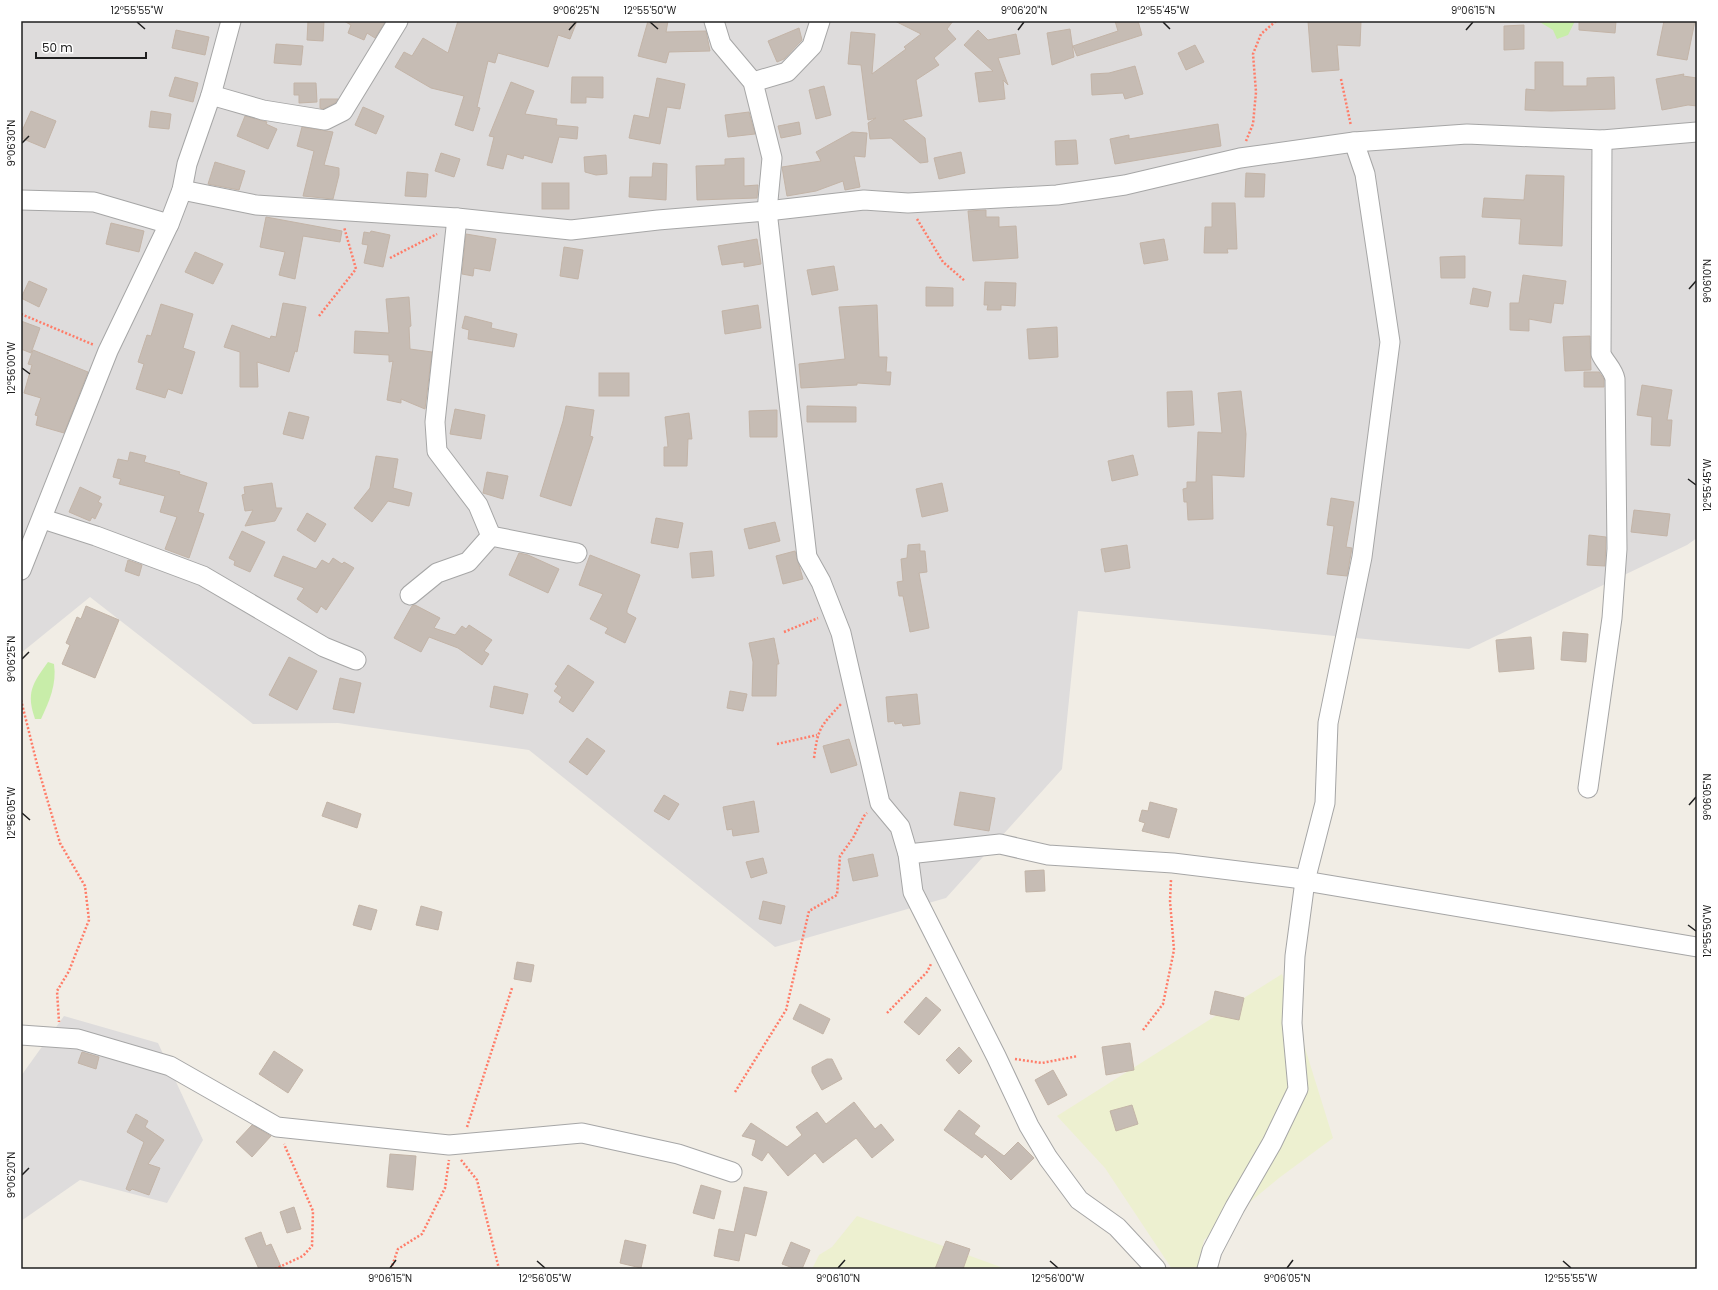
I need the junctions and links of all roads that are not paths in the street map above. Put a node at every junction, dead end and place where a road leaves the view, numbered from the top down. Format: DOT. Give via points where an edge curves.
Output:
graph roads {
  1 [pos="231,21"];
  2 [pos="398,21"];
  3 [pos="714,21"];
  4 [pos="820,21"];
  5 [pos="753,82"];
  6 [pos="211,95"];
  7 [pos="1697,132"];
  8 [pos="1602,140"];
  9 [pos="1354,142"];
  10 [pos="182,190"];
  11 [pos="21,200"];
  12 [pos="767,212"];
  13 [pos="457,218"];
  14 [pos="169,224"];
  15 [pos="43,519"];
  16 [pos="491,536"];
  17 [pos="577,553"];
  18 [pos="21,570"];
  19 [pos="410,594"];
  20 [pos="356,660"];
  21 [pos="1588,788"];
  22 [pos="908,854"];
  23 [pos="1305,882"];
  24 [pos="1697,948"];
  25 [pos="21,1035"];
  26 [pos="732,1172"];
  27 [pos="1156,1269"];
  28 [pos="1207,1269"];
  1 -- 6 [label="street"];
  2 -- 6 [label="street" via="344,111 325,120 263,110"];
  3 -- 5 [label="street" via="722,44"];
  4 -- 5 [label="street" via="812,46 788,72"];
  5 -- 12 [label="street" via="772,158"];
  6 -- 10 [label="street" via="187,164"];
  7 -- 8 [label="street"];
  8 -- 9 [label="street" via="1467,134"];
  8 -- 21 [label="street" via="1601,354 1613,371 1615,379 1617,549 1612,618"];
  9 -- 12 [label="street" via="1240,158 1125,185 1057,195 908,203 864,200"];
  9 -- 23 [label="street" via="1365,174 1390,342 1362,557 1328,723 1325,803"];
  10 -- 13 [label="street" via="256,205"];
  10 -- 14 [label="street"];
  11 -- 14 [label="street" via="94,202"];
  12 -- 13 [label="street" via="658,220 571,230"];
  12 -- 22 [label="street" via="807,557 821,582 841,633 880,803 900,828"];
  13 -- 16 [label="street" via="435,422 437,451 478,505"];
  14 -- 15 [label="street" via="108,351"];
  15 -- 18 [label="street"];
  15 -- 20 [label="street" via="203,576 324,647"];
  16 -- 17 [label="street"];
  16 -- 19 [label="street" via="468,562 437,573"];
  22 -- 23 [label="street" via="1000,844 1048,855 1172,863 1295,878"];
  22 -- 27 [label="street" via="913,892 1029,1126 1048,1158 1079,1200 1117,1227"];
  23 -- 24 [label="street"];
  23 -- 28 [label="street" via="1295,956 1292,1023 1298,1089 1272,1143 1212,1251"];
  25 -- 26 [label="street" via="78,1039 170,1066 277,1127 456,1145 582,1133 678,1154"];
}
